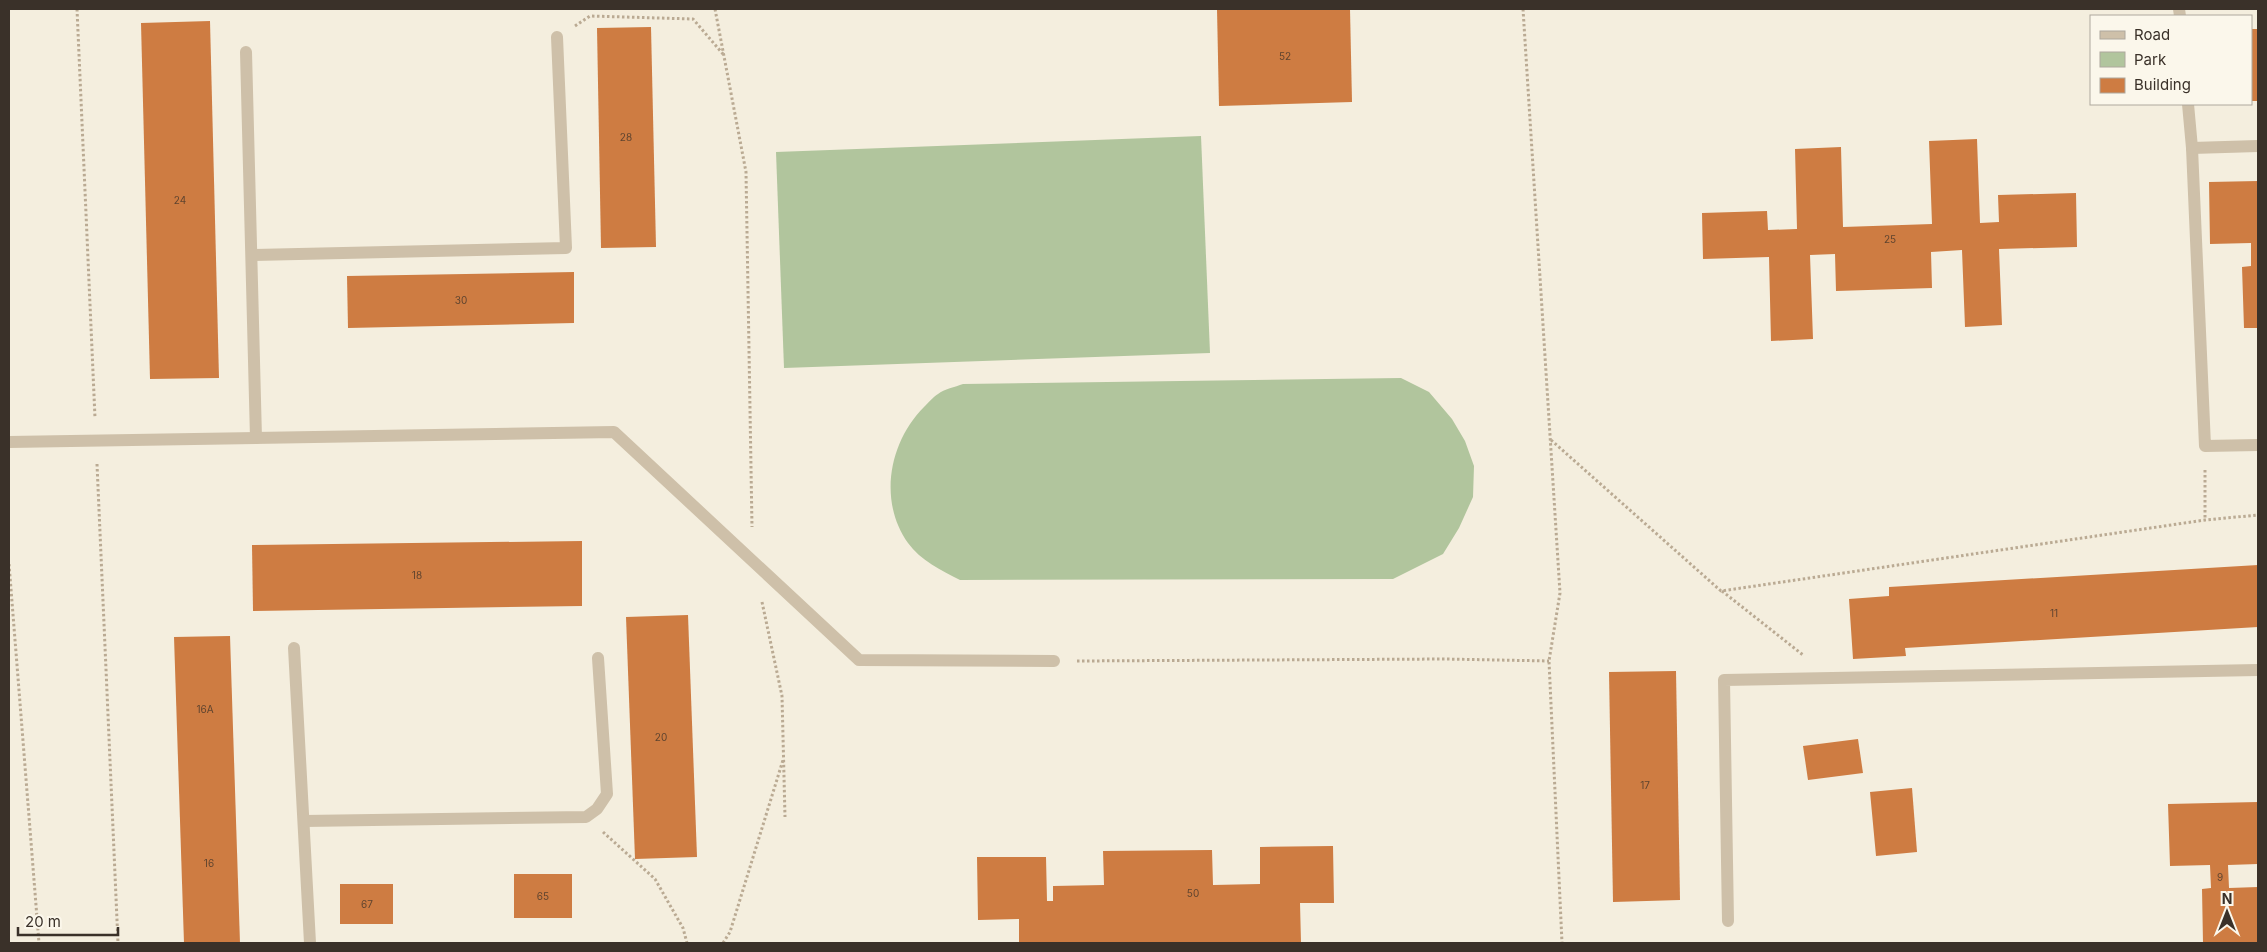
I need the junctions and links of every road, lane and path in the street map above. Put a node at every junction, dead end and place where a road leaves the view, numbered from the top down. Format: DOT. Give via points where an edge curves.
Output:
graph roads {
  1 [pos="76,9"];
  2 [pos="715,9"];
  3 [pos="1522,9"];
  4 [pos="557,37"];
  5 [pos="246,52"];
  6 [pos="723,54"];
  7 [pos="2188,105"];
  8 [pos="2258,146"];
  9 [pos="2192,148"];
  10 [pos="252,255"];
  11 [pos="256,438"];
  12 [pos="96,440"];
  13 [pos="1550,440"];
  14 [pos="9,442"];
  15 [pos="2258,445"];
  16 [pos="2205,446"];
  17 [pos="2258,515"];
  18 [pos="2205,520"];
  19 [pos="753,562"];
  20 [pos="9,564"];
  21 [pos="1721,590"];
  22 [pos="761,600"];
  23 [pos="294,648"];
  24 [pos="598,658"];
  25 [pos="1054,662"];
  26 [pos="1549,662"];
  27 [pos="2258,670"];
  28 [pos="1833,678"];
  29 [pos="784,757"];
  30 [pos="586,817"];
  31 [pos="785,817"];
  32 [pos="304,821"];
  33 [pos="1728,921"];
  34 [pos="39,943"];
  35 [pos="118,943"];
  36 [pos="310,943"];
  37 [pos="687,943"];
  38 [pos="723,943"];
  39 [pos="1562,943"];
  1 -- 12 [label="path"];
  2 -- 6 [label="path"];
  3 -- 13 [label="path"];
  4 -- 6 [label="path" via="590,16 693,19"];
  4 -- 10 [label="lane" via="566,248"];
  5 -- 10 [label="lane"];
  6 -- 19 [label="path" via="746,172"];
  7 -- 9 [label="lane"];
  8 -- 9 [label="lane"];
  9 -- 16 [label="lane"];
  10 -- 11 [label="lane"];
  11 -- 12 [label="lane"];
  11 -- 19 [label="lane" via="614,432"];
  12 -- 14 [label="lane"];
  12 -- 35 [label="path"];
  13 -- 21 [label="path"];
  13 -- 26 [label="path" via="1560,593"];
  15 -- 16 [label="lane"];
  16 -- 18 [label="path"];
  17 -- 18 [label="path"];
  18 -- 21 [label="path"];
  19 -- 25 [label="lane" via="859,660"];
  20 -- 34 [label="path"];
  21 -- 28 [label="path"];
  22 -- 29 [label="path" via="782,696"];
  23 -- 32 [label="lane"];
  24 -- 30 [label="lane" via="607,794 597,810"];
  25 -- 26 [label="path" via="1445,659"];
  26 -- 39 [label="path"];
  27 -- 28 [label="lane"];
  28 -- 33 [label="lane" via="1724,680"];
  29 -- 31 [label="path"];
  29 -- 38 [label="path" via="730,932"];
  30 -- 32 [label="lane"];
  30 -- 37 [label="path" via="655,879 683,928"];
  32 -- 36 [label="lane"];
}
